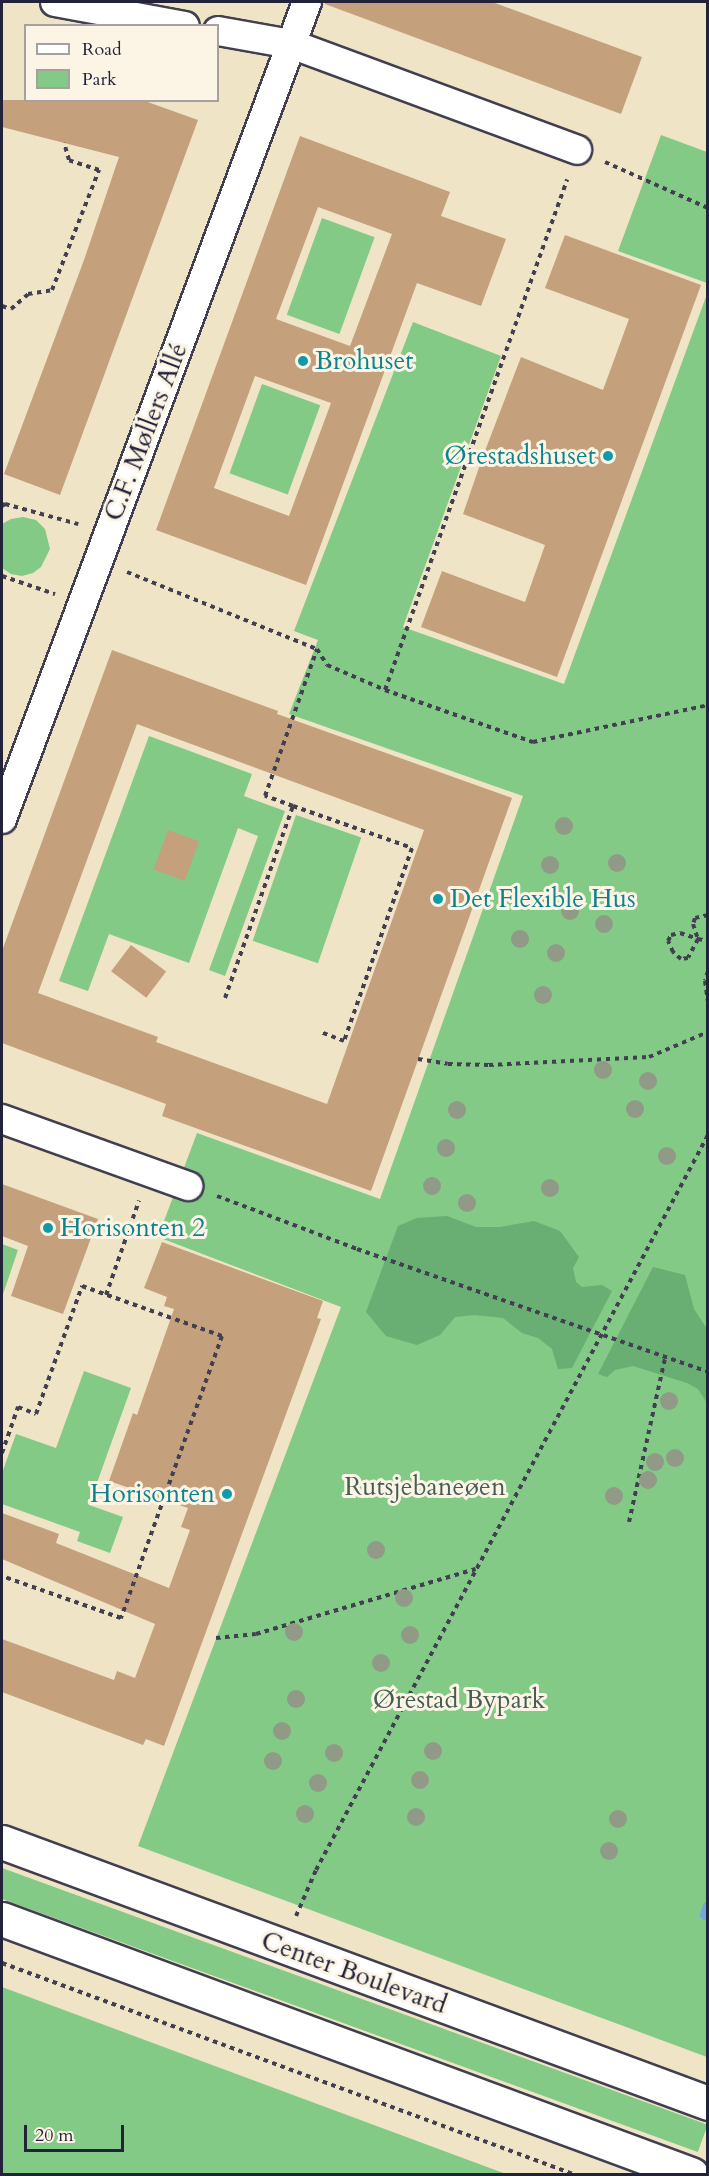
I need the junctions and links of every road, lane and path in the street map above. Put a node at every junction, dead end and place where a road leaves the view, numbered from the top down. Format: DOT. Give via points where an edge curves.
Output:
graph roads {
  1 [pos="55,2"];
  2 [pos="307,2"];
  3 [pos="174,24"];
  4 [pos="219,31"];
  5 [pos="291,44"];
  6 [pos="64,143"];
  7 [pos="577,150"];
  8 [pos="708,208"];
  9 [pos="2,306"];
  10 [pos="2,506"];
  11 [pos="108,533"];
  12 [pos="98,560"];
  13 [pos="2,576"];
  14 [pos="82,603"];
  15 [pos="317,649"];
  16 [pos="385,690"];
  17 [pos="708,705"];
  18 [pos="292,806"];
  19 [pos="2,819"];
  20 [pos="708,915"];
  21 [pos="698,939"];
  22 [pos="708,941"];
  23 [pos="708,970"];
  24 [pos="225,998"];
  25 [pos="708,1002"];
  26 [pos="320,1032"];
  27 [pos="708,1032"];
  28 [pos="418,1059"];
  29 [pos="2,1119"];
  30 [pos="708,1135"];
  31 [pos="149,1172"];
  32 [pos="188,1185"];
  33 [pos="106,1294"];
  34 [pos="601,1335"];
  35 [pos="665,1358"];
  36 [pos="708,1372"];
  37 [pos="2,1453"];
  38 [pos="629,1521"];
  39 [pos="477,1569"];
  40 [pos="2,1576"];
  41 [pos="216,1638"];
  42 [pos="2,1842"];
  43 [pos="2,1919"];
  44 [pos="283,1947"];
  45 [pos="2,1963"];
  46 [pos="708,2103"];
  47 [pos="573,2175"];
  48 [pos="691,2175"];
  1 -- 3 [label="street"];
  2 -- 5 [label="street, C.F. Møllers Allé"];
  4 -- 5 [label="street"];
  5 -- 7 [label="street"];
  5 -- 11 [label="street, C.F. Møllers Allé"];
  6 -- 9 [label="path" via="69,160 99,170 52,290 28,294 11,309"];
  7 -- 8 [label="path"];
  7 -- 16 [label="path"];
  10 -- 11 [label="path"];
  11 -- 12 [label="street, C.F. Møllers Allé"];
  12 -- 14 [label="street, C.F. Møllers Allé"];
  12 -- 15 [label="path"];
  13 -- 14 [label="path"];
  14 -- 19 [label="street, C.F. Møllers Allé"];
  15 -- 16 [label="path" via="327,664"];
  15 -- 18 [label="path" via="266,796"];
  16 -- 17 [label="path" via="533,742"];
  18 -- 24 [label="path"];
  18 -- 26 [label="path" via="412,848 344,1041"];
  20 -- 21 [label="path" via="695,918"];
  21 -- 21 [label="path" via="694,951 681,959 668,941 671,935 680,933"];
  21 -- 22 [label="path"];
  23 -- 25 [label="path"];
  27 -- 28 [label="path" via="649,1057 489,1065"];
  29 -- 31 [label="street"];
  30 -- 34 [label="path"];
  31 -- 32 [label="street"];
  31 -- 33 [label="path"];
  32 -- 34 [label="path"];
  33 -- 37 [label="path" via="82,1286 36,1414 18,1407"];
  33 -- 40 [label="path" via="222,1336 121,1618"];
  34 -- 35 [label="path"];
  34 -- 39 [label="path"];
  35 -- 36 [label="path"];
  35 -- 38 [label="path"];
  39 -- 41 [label="path" via="256,1634"];
  39 -- 44 [label="path" via="316,1870"];
  42 -- 44 [label="street, Center Boulevard"];
  43 -- 48 [label="street"];
  44 -- 46 [label="street, Center Boulevard"];
  45 -- 47 [label="path"];
}
